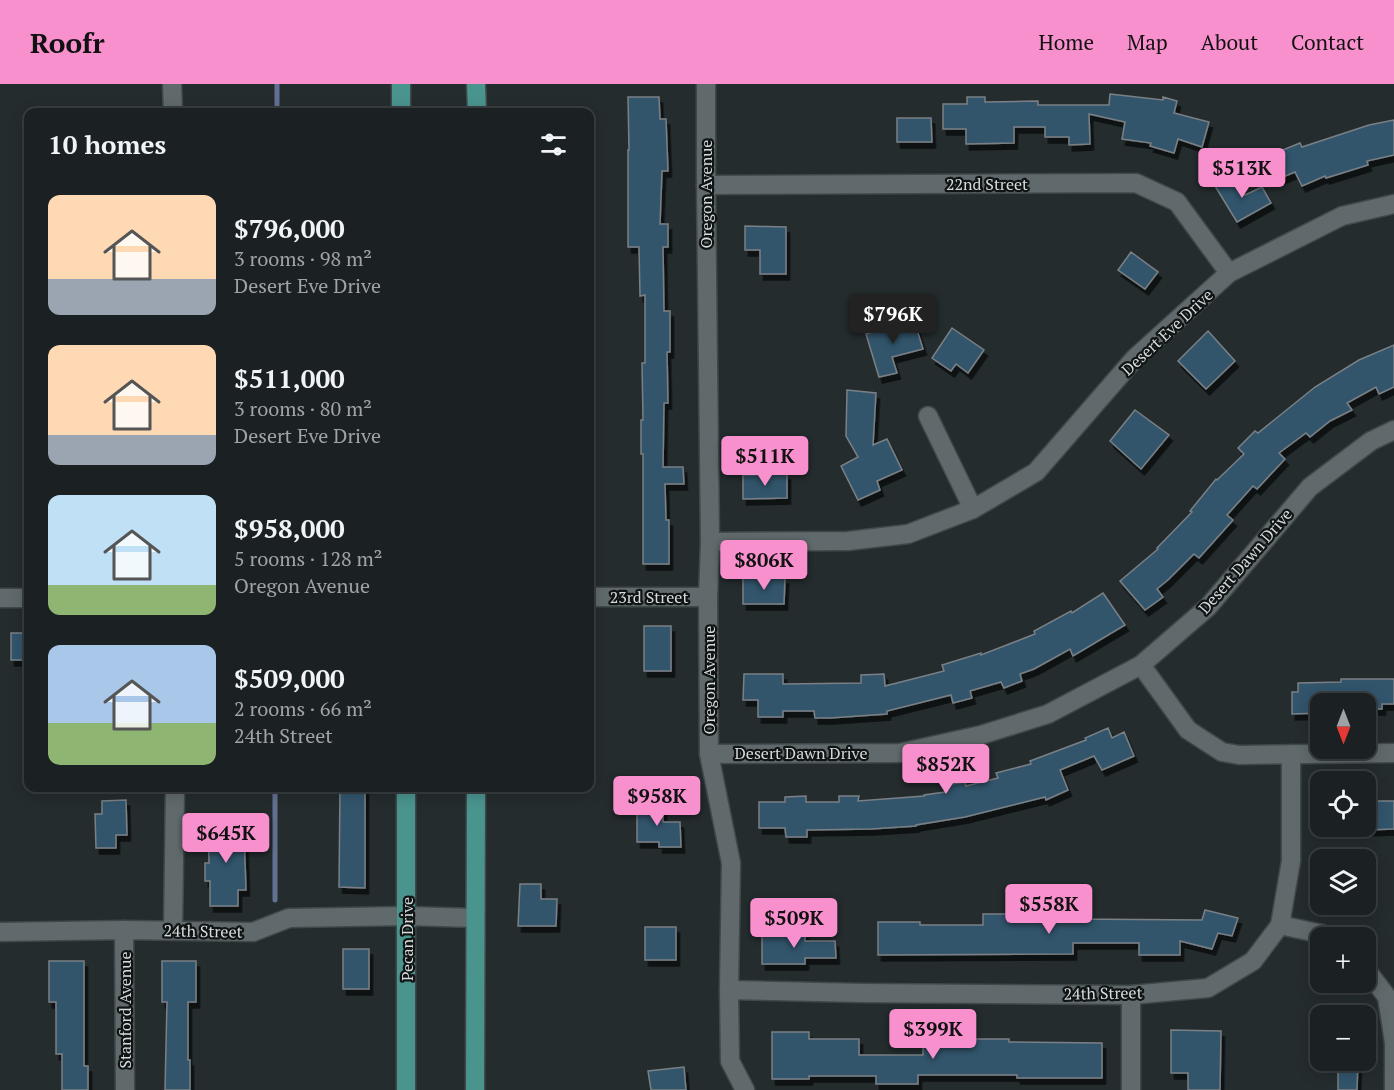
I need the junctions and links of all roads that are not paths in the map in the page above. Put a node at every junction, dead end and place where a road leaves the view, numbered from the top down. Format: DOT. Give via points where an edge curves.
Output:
graph roads {
  1 [pos="172,84"];
  2 [pos="401,84"];
  3 [pos="477,84"];
  4 [pos="706,84"];
  5 [pos="173,108"];
  6 [pos="401,108"];
  7 [pos="477,108"];
  8 [pos="706,185"];
  9 [pos="1394,204"];
  10 [pos="1229,273"];
  11 [pos="928,416"];
  12 [pos="1394,430"];
  13 [pos="973,509"];
  14 [pos="710,542"];
  15 [pos="594,597"];
  16 [pos="708,597"];
  17 [pos="0,598"];
  18 [pos="24,598"];
  19 [pos="1141,665"];
  20 [pos="1394,753"];
  21 [pos="709,754"];
  22 [pos="1291,754"];
  23 [pos="176,792"];
  24 [pos="406,792"];
  25 [pos="476,792"];
  26 [pos="407,916"];
  27 [pos="475,918"];
  28 [pos="1280,925"];
  29 [pos="124,930"];
  30 [pos="173,930"];
  31 [pos="1310,931"];
  32 [pos="0,932"];
  33 [pos="1376,983"];
  34 [pos="729,990"];
  35 [pos="1131,994"];
  36 [pos="125,1090"];
  37 [pos="406,1090"];
  38 [pos="475,1090"];
  39 [pos="745,1090"];
  40 [pos="1131,1090"];
  41 [pos="1394,1090"];
  1 -- 5 [label="street"];
  2 -- 6 [label="main road"];
  3 -- 7 [label="main road"];
  4 -- 8 [label="street, Oregon Avenue"];
  8 -- 10 [label="street, 22nd Street" via="1136,183 1177,202"];
  8 -- 14 [label="street, Oregon Avenue"];
  9 -- 10 [label="street, Desert Eve Drive" via="1342,216"];
  10 -- 13 [label="street, Desert Eve Drive" via="1135,358 1036,472"];
  11 -- 13 [label="street"];
  12 -- 19 [label="street, Desert Dawn Drive" via="1371,441 1310,487 1208,606"];
  13 -- 14 [label="street, Desert Eve Drive" via="909,534 848,541"];
  14 -- 16 [label="street, Oregon Avenue"];
  15 -- 16 [label="street, 23rd Street"];
  16 -- 21 [label="street, Oregon Avenue"];
  17 -- 18 [label="street"];
  19 -- 21 [label="street, Desert Dawn Drive" via="1048,714 981,735 900,753"];
  19 -- 22 [label="street" via="1188,730 1222,752"];
  20 -- 22 [label="street"];
  21 -- 34 [label="street, Oregon Avenue" via="731,863"];
  22 -- 28 [label="street, 24th Street" via="1291,861"];
  23 -- 30 [label="street"];
  24 -- 26 [label="main road, Pecan Drive"];
  25 -- 27 [label="main road"];
  26 -- 27 [label="street, 24th Street"];
  26 -- 30 [label="street, 24th Street" via="289,918 253,932"];
  26 -- 37 [label="main road, Pecan Drive"];
  27 -- 38 [label="main road"];
  28 -- 31 [label="street"];
  28 -- 35 [label="street, 24th Street" via="1254,961 1208,988"];
  29 -- 30 [label="street, 24th Street"];
  29 -- 32 [label="street, 24th Street"];
  29 -- 36 [label="street, Stanford Avenue"];
  33 -- 41 [label="street" via="1387,998 1394,1043"];
  34 -- 35 [label="street, 24th Street"];
  34 -- 39 [label="street, Oregon Avenue" via="730,1061"];
  35 -- 40 [label="street"];
}
